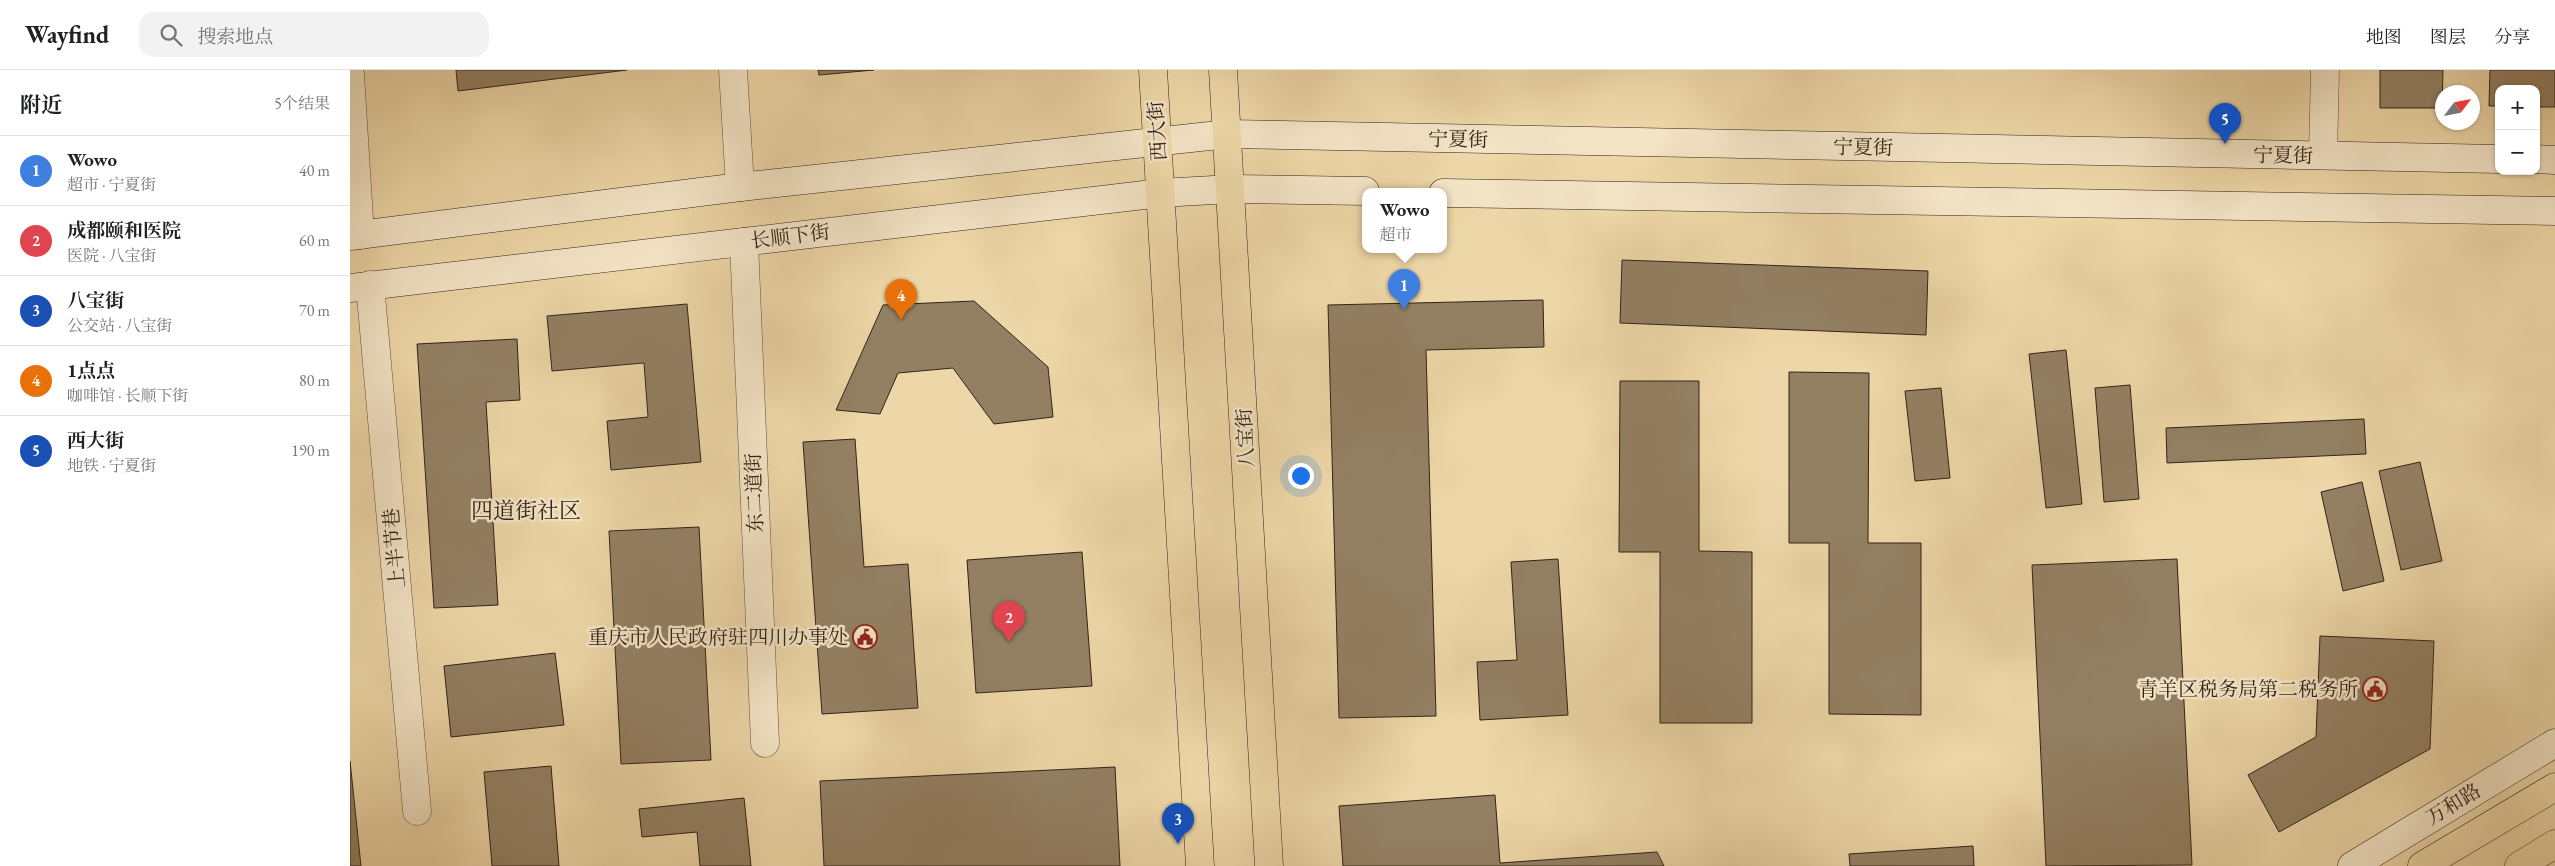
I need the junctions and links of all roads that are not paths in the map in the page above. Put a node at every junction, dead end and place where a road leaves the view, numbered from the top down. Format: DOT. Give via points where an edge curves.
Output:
graph roads {
  1 [pos="733,70"];
  2 [pos="1153,70"];
  3 [pos="1223,70"];
  4 [pos="2325,70"];
  5 [pos="350,76"];
  6 [pos="1228,134"];
  7 [pos="1158,141"];
  8 [pos="2323,155"];
  9 [pos="2495,158"];
  10 [pos="2540,159"];
  11 [pos="2555,160"];
  12 [pos="740,187"];
  13 [pos="1231,189"];
  14 [pos="1362,191"];
  15 [pos="1161,193"];
  16 [pos="1447,193"];
  17 [pos="2555,211"];
  18 [pos="355,236"];
  19 [pos="744,242"];
  20 [pos="360,286"];
  21 [pos="765,743"];
  22 [pos="2555,743"];
  23 [pos="2555,787"];
  24 [pos="417,811"];
  25 [pos="2555,844"];
  26 [pos="1200,866"];
  27 [pos="1269,866"];
  28 [pos="2352,866"];
  29 [pos="2422,866"];
  30 [pos="2519,866"];
  1 -- 12 [label="main road"];
  2 -- 7 [label="main road, 西大街"];
  3 -- 6 [label="main road"];
  4 -- 8 [label="main road"];
  5 -- 18 [label="main road"];
  6 -- 7 [label="main road"];
  6 -- 8 [label="main road, 宁夏街"];
  6 -- 13 [label="main road"];
  7 -- 12 [label="main road"];
  7 -- 15 [label="main road, 西大街"];
  8 -- 9 [label="main road, 宁夏街"];
  10 -- 11 [label="main road"];
  12 -- 18 [label="main road"];
  13 -- 14 [label="main road"];
  13 -- 15 [label="main road, 长顺下街"];
  13 -- 27 [label="main road, 八宝街"];
  15 -- 19 [label="main road, 长顺下街"];
  15 -- 26 [label="main road"];
  16 -- 17 [label="main road"];
  19 -- 20 [label="main road, 长顺下街"];
  19 -- 21 [label="main road, 东二道街"];
  20 -- 24 [label="main road, 上半节巷"];
  22 -- 28 [label="main road, 万和路"];
  23 -- 29 [label="main road, 万和路"];
  25 -- 30 [label="main road"];
}
